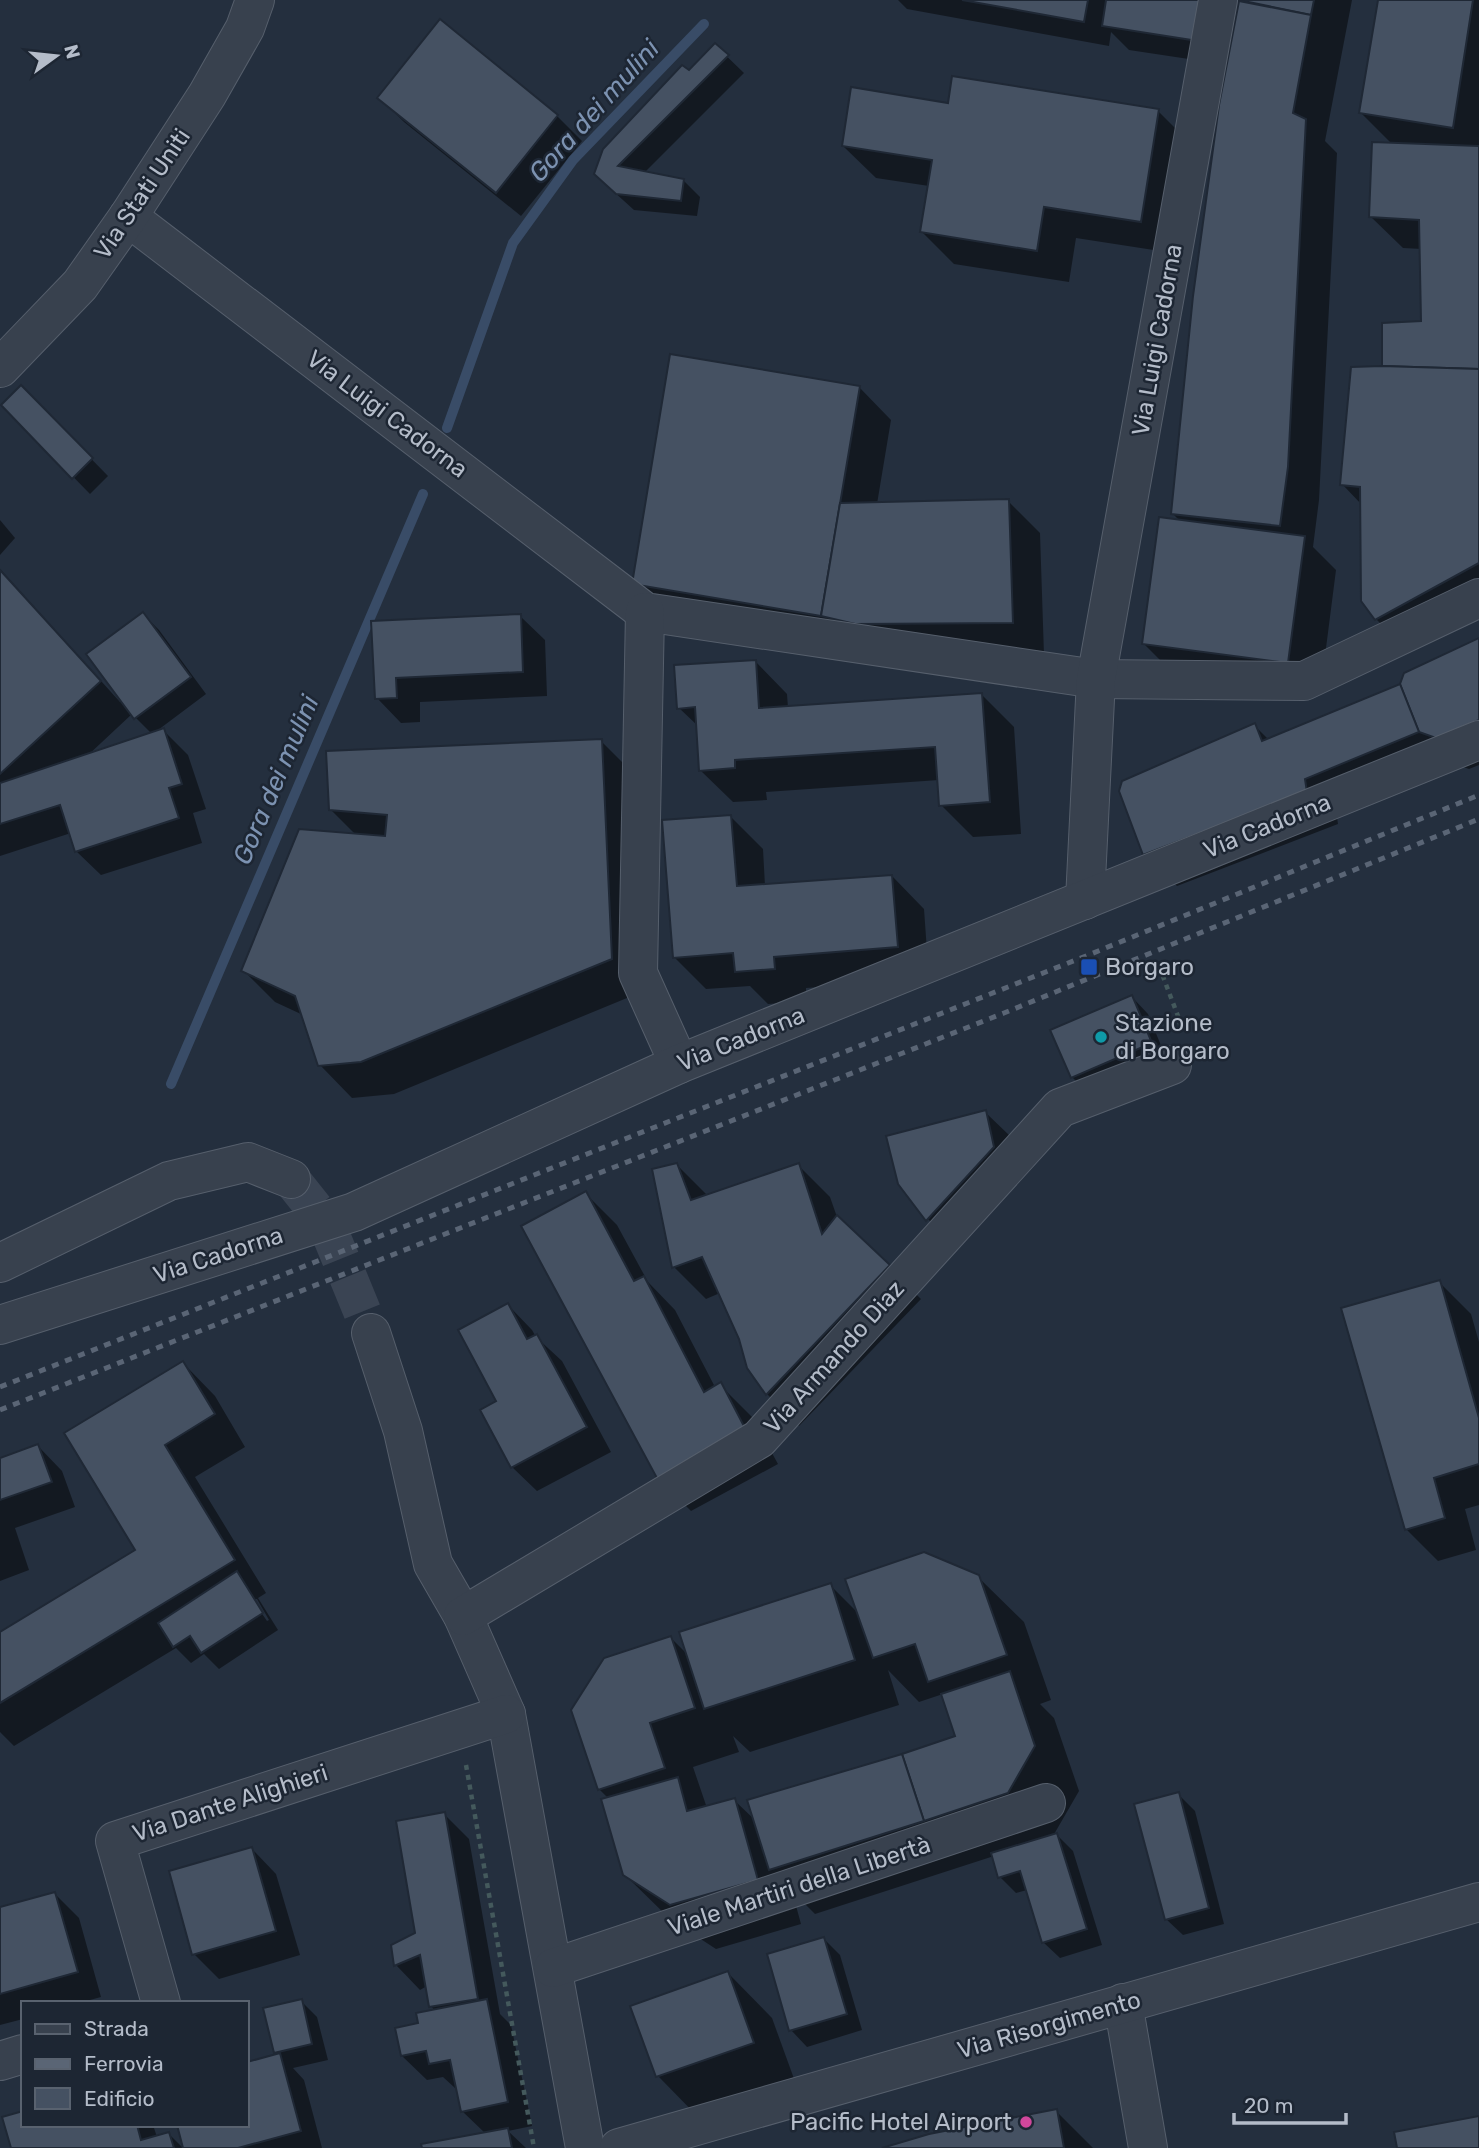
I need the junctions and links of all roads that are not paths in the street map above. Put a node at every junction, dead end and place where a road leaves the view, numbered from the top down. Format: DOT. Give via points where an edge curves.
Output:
graph roads {
  1 [pos="255,0"];
  2 [pos="1218,0"];
  3 [pos="128,217"];
  4 [pos="0,368"];
  5 [pos="1479,598"];
  6 [pos="645,612"];
  7 [pos="1096,679"];
  8 [pos="1479,740"];
  9 [pos="1085,900"];
  10 [pos="679,1064"];
  11 [pos="1172,1065"];
  12 [pos="291,1180"];
  13 [pos="0,1263"];
  14 [pos="0,1325"];
  15 [pos="371,1333"];
  16 [pos="463,1616"];
  17 [pos="506,1714"];
  18 [pos="1046,1803"];
  19 [pos="1479,1902"];
  20 [pos="553,1968"];
  21 [pos="159,2001"];
  22 [pos="1123,2003"];
  23 [pos="21,2055"];
  24 [pos="0,2061"];
  25 [pos="585,2148"];
  26 [pos="619,2148"];
  27 [pos="1148,2148"];
  1 -- 3 [label="street, Via Stati Uniti" via="245,28 207,95"];
  2 -- 7 [label="street, Via Luigi Cadorna"];
  3 -- 4 [label="street, Via Stati Uniti" via="80,285"];
  3 -- 6 [label="street, Via Luigi Cadorna"];
  5 -- 7 [label="street, Via Luigi Cadorna" via="1304,681"];
  6 -- 7 [label="street, Via Luigi Cadorna"];
  6 -- 10 [label="street" via="638,973"];
  7 -- 9 [label="street, Via Luigi Cadorna"];
  8 -- 9 [label="street, Via Cadorna"];
  9 -- 10 [label="street, Via Cadorna"];
  10 -- 14 [label="street, Via Cadorna" via="354,1212"];
  11 -- 16 [label="street, Via Armando Diaz" via="1060,1108 758,1439"];
  12 -- 13 [label="street" via="248,1162 169,1181"];
  15 -- 16 [label="street" via="403,1432 433,1563"];
  16 -- 17 [label="street"];
  17 -- 20 [label="street"];
  17 -- 21 [label="street, Via Dante Alighieri" via="115,1840"];
  18 -- 20 [label="street, Viale Martiri della Libertà"];
  19 -- 22 [label="street, Via Risorgimento"];
  20 -- 25 [label="street"];
  22 -- 26 [label="street, Via Risorgimento"];
  22 -- 27 [label="street"];
  23 -- 24 [label="street"];
}
